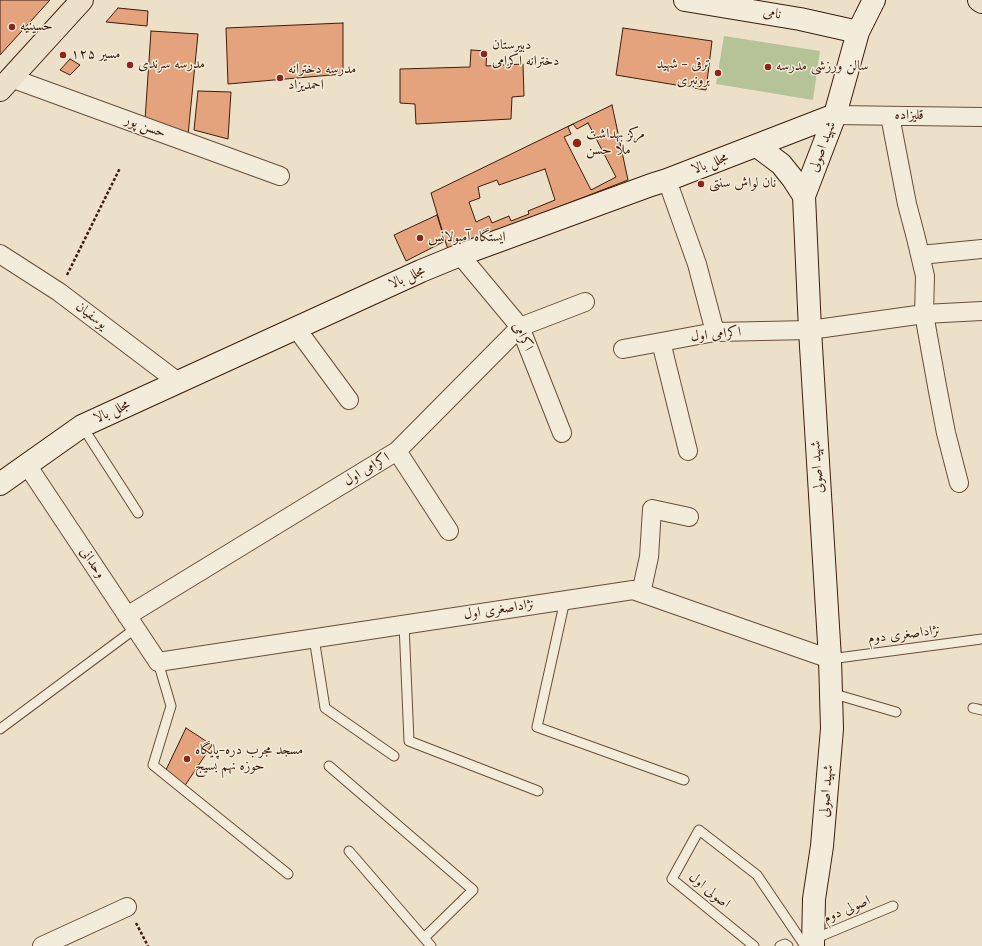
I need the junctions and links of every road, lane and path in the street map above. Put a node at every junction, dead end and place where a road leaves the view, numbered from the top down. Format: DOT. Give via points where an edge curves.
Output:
graph roads {
  1 [pos="82,0"];
  2 [pos="685,0"];
  3 [pos="874,0"];
  4 [pos="979,0"];
  5 [pos="982,2"];
  6 [pos="858,32"];
  7 [pos="5,84"];
  8 [pos="835,115"];
  9 [pos="890,116"];
  10 [pos="982,117"];
  11 [pos="757,146"];
  12 [pos="120,168"];
  13 [pos="280,176"];
  14 [pos="667,180"];
  15 [pos="804,196"];
  16 [pos="982,249"];
  17 [pos="0,254"];
  18 [pos="460,255"];
  19 [pos="920,255"];
  20 [pos="59,292"];
  21 [pos="585,302"];
  22 [pos="982,311"];
  23 [pos="924,314"];
  24 [pos="520,327"];
  25 [pos="296,328"];
  26 [pos="810,330"];
  27 [pos="715,332"];
  28 [pos="661,342"];
  29 [pos="623,349"];
  30 [pos="178,382"];
  31 [pos="349,400"];
  32 [pos="82,426"];
  33 [pos="562,433"];
  34 [pos="397,451"];
  35 [pos="688,451"];
  36 [pos="27,465"];
  37 [pos="959,483"];
  38 [pos="0,484"];
  39 [pos="138,513"];
  40 [pos="689,517"];
  41 [pos="449,531"];
  42 [pos="641,593"];
  43 [pos="565,600"];
  44 [pos="132,622"];
  45 [pos="404,624"];
  46 [pos="314,638"];
  47 [pos="982,639"];
  48 [pos="830,659"];
  49 [pos="158,662"];
  50 [pos="831,693"];
  51 [pos="896,712"];
  52 [pos="0,729"];
  53 [pos="394,756"];
  54 [pos="329,766"];
  55 [pos="684,780"];
  56 [pos="538,791"];
  57 [pos="349,851"];
  58 [pos="288,874"];
  59 [pos="893,906"];
  60 [pos="128,907"];
  61 [pos="424,938"];
  62 [pos="810,944"];
  63 [pos="42,946"];
  64 [pos="148,946"];
  65 [pos="431,946"];
  66 [pos="754,946"];
  67 [pos="780,946"];
  68 [pos="788,946"];
  1 -- 7 [label="main road"];
  2 -- 6 [label="street, نامی" via="800,19"];
  3 -- 6 [label="street, شهید اصولی"];
  4 -- 5 [label="main road"];
  6 -- 8 [label="street, شهید اصولی"];
  7 -- 13 [label="street, حسن پور"];
  8 -- 9 [label="street, قلیزاده"];
  8 -- 11 [label="street, مجلل بالا"];
  8 -- 15 [label="street, شهید اصولی"];
  9 -- 10 [label="street, قلیزاده"];
  9 -- 19 [label="street"];
  11 -- 14 [label="street, مجلل بالا"];
  11 -- 15 [label="street" via="781,164"];
  12 -- 20 [label="path"];
  14 -- 18 [label="street, مجلل بالا"];
  14 -- 27 [label="street" via="697,264"];
  15 -- 26 [label="street, شهید اصولی"];
  16 -- 19 [label="street"];
  17 -- 20 [label="street, یوسفیان"];
  18 -- 24 [label="street, اکرامی"];
  18 -- 25 [label="street, مجلل بالا"];
  19 -- 23 [label="street" via="925,276"];
  20 -- 30 [label="street, یوسفیان"];
  21 -- 24 [label="street, اکرامی اول"];
  22 -- 23 [label="street, اکرامی اول"];
  23 -- 26 [label="street, اکرامی اول"];
  23 -- 37 [label="street" via="946,433"];
  24 -- 33 [label="street, اکرامی"];
  24 -- 34 [label="street, اکرامی اول"];
  25 -- 30 [label="street, مجلل بالا"];
  25 -- 31 [label="street"];
  26 -- 27 [label="street, اکرامی اول"];
  26 -- 48 [label="street, شهید اصولی"];
  27 -- 28 [label="street, اکرامی اول"];
  28 -- 29 [label="street, اکرامی اول"];
  28 -- 35 [label="street"];
  30 -- 32 [label="street, مجلل بالا"];
  32 -- 36 [label="street, مجلل بالا"];
  32 -- 39 [label="lane"];
  34 -- 41 [label="street"];
  34 -- 44 [label="street, اکرامی اول"];
  36 -- 38 [label="street, مجلل بالا"];
  36 -- 44 [label="street, وحدانی"];
  40 -- 42 [label="street" via="652,508 649,557"];
  42 -- 43 [label="street, نژاداصغری اول" via="633,590"];
  42 -- 48 [label="street, نژاداصغری اول"];
  43 -- 45 [label="street, نژاداصغری اول"];
  43 -- 55 [label="lane" via="537,727"];
  44 -- 49 [label="street, وحدانی"];
  44 -- 52 [label="lane"];
  45 -- 46 [label="street, نژاداصغری اول"];
  45 -- 56 [label="lane" via="409,741"];
  46 -- 49 [label="street, نژاداصغری اول"];
  46 -- 53 [label="lane" via="325,708"];
  47 -- 48 [label="lane, نژاداصغری دوم"];
  48 -- 50 [label="street, شهید اصولی"];
  49 -- 58 [label="lane" via="171,706 153,765"];
  50 -- 51 [label="lane"];
  50 -- 62 [label="street, شهید اصولی" via="832,728 828,780"];
  54 -- 61 [label="lane" via="473,890"];
  57 -- 61 [label="lane"];
  59 -- 62 [label="lane, اصولی دوم"];
  60 -- 63 [label="street"];
  60 -- 64 [label="path"];
  61 -- 65 [label="lane"];
  62 -- 66 [label="lane, اصولی اول" via="757,876 699,830 672,879"];
  67 -- 68 [label="lane"];
}
